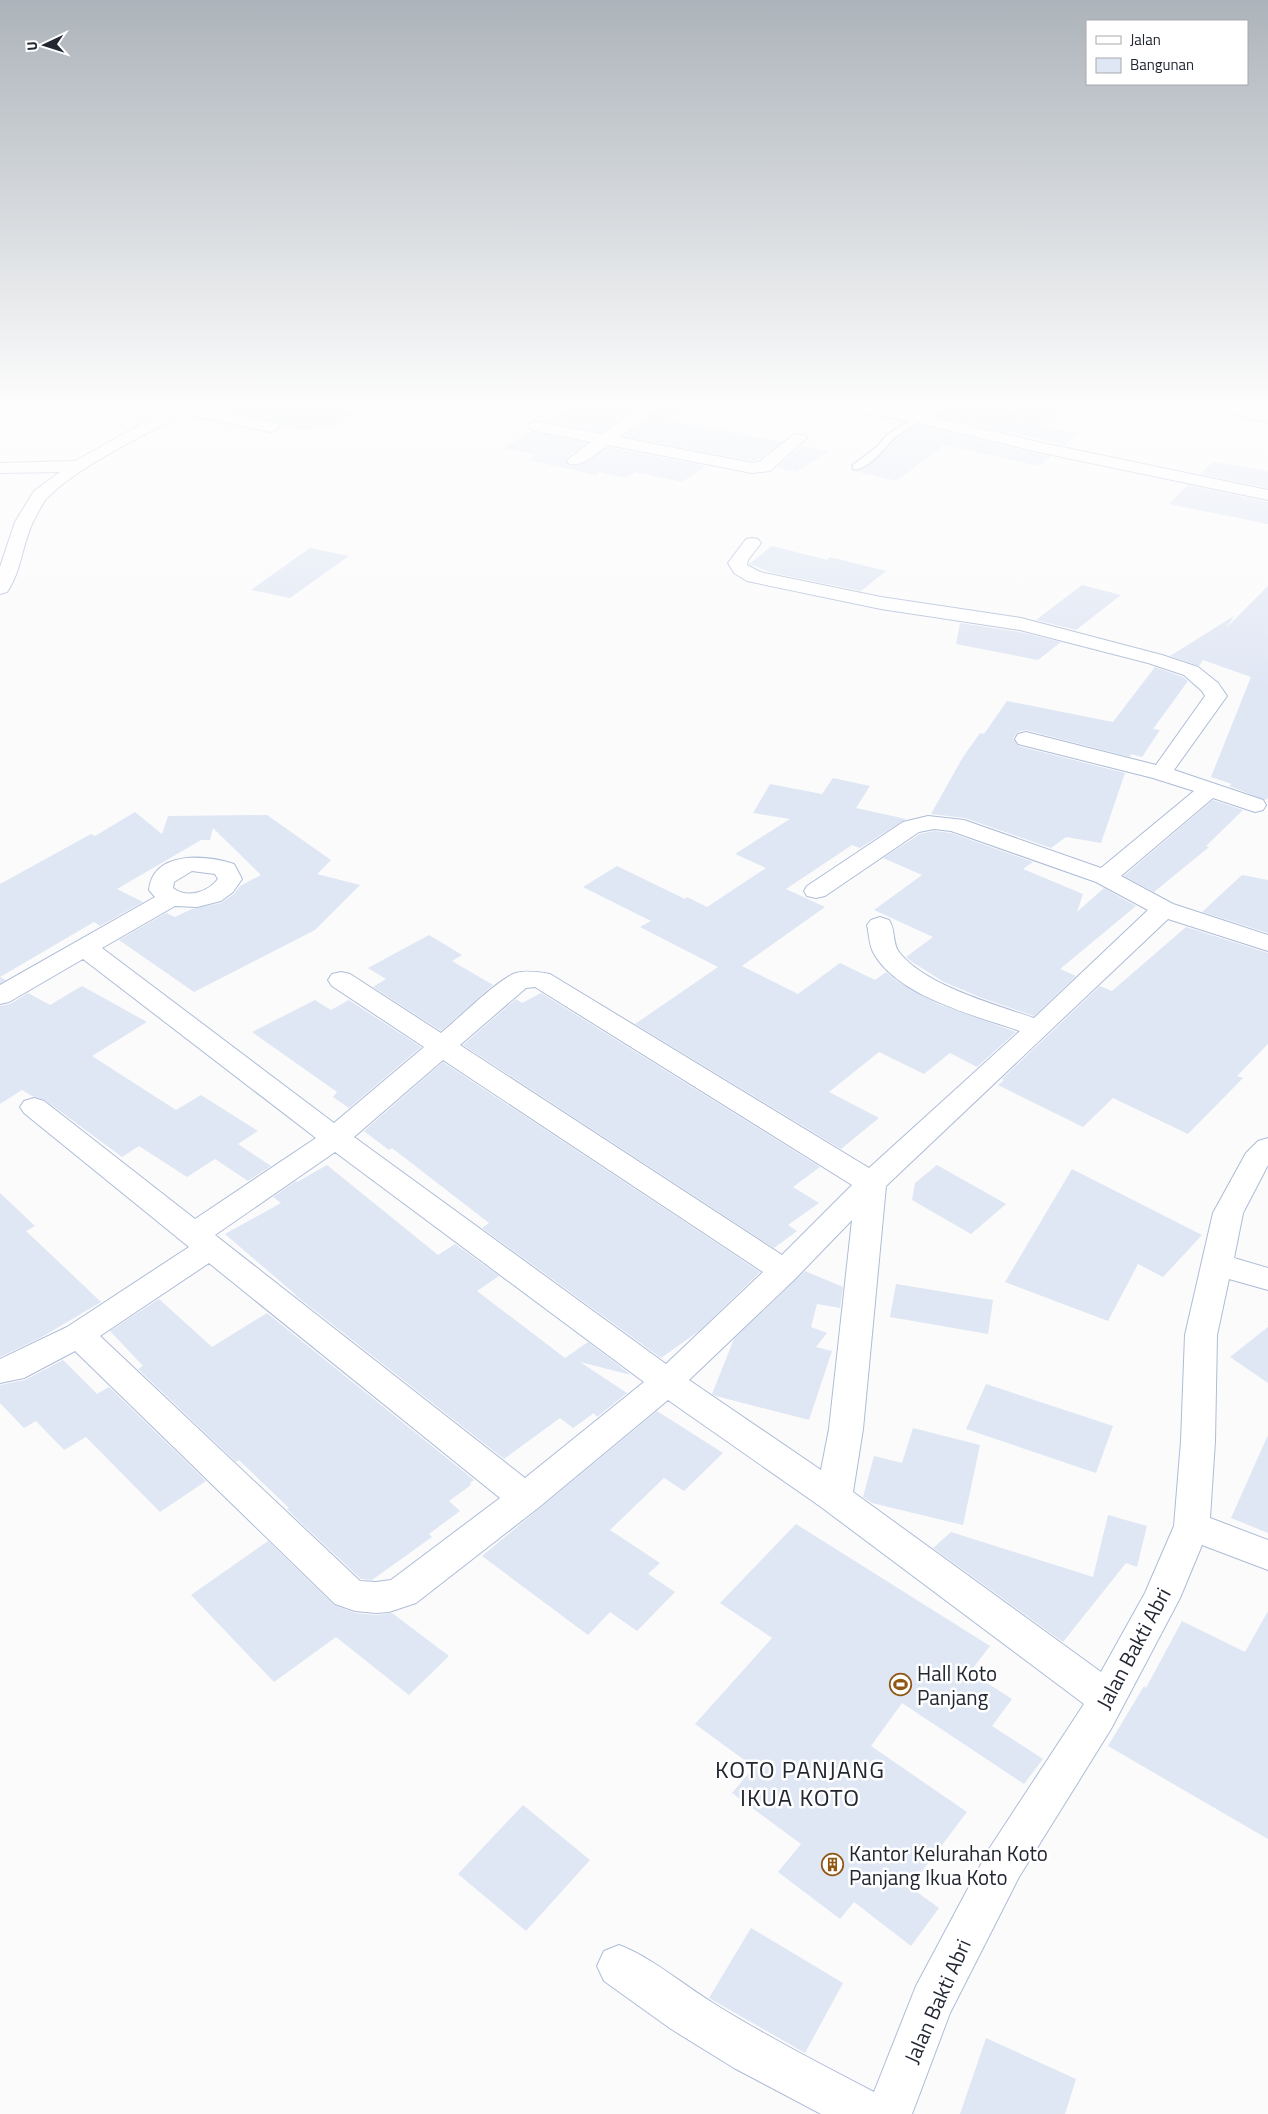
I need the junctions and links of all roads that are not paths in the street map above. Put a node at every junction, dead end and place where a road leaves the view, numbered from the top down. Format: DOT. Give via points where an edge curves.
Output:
graph roads {
  1 [pos="37,501"];
  2 [pos="752,543"];
  3 [pos="0,588"];
  4 [pos="1026,739"];
  5 [pos="1162,773"];
  6 [pos="1210,789"];
  7 [pos="1256,805"];
  8 [pos="1105,877"];
  9 [pos="816,891"];
  10 [pos="171,898"];
  11 [pos="1164,909"];
  12 [pos="880,925"];
  13 [pos="1268,943"];
  14 [pos="84,947"];
  15 [pos="341,980"];
  16 [pos="0,996"];
  17 [pos="1039,1028"];
  18 [pos="443,1047"];
  19 [pos="34,1107"];
  20 [pos="335,1138"];
  21 [pos="1268,1148"];
  22 [pos="871,1183"];
  23 [pos="203,1241"];
  24 [pos="1217,1264"];
  25 [pos="784,1271"];
  26 [pos="1268,1279"];
  27 [pos="78,1334"];
  28 [pos="0,1371"];
  29 [pos="666,1382"];
  30 [pos="834,1497"];
  31 [pos="525,1498"];
  32 [pos="1192,1526"];
  33 [pos="1268,1555"];
  34 [pos="1106,1698"];
  35 [pos="620,1966"];
  36 [pos="869,2114"];
  37 [pos="888,2114"];
  1 -- 3 [label="street" via="24,522"];
  2 -- 5 [label="street" via="737,566 754,577 881,603 1021,624 1192,671 1211,687 1216,696"];
  4 -- 5 [label="street"];
  5 -- 6 [label="street"];
  6 -- 7 [label="street"];
  6 -- 8 [label="street"];
  8 -- 9 [label="street" via="956,825 923,822"];
  8 -- 11 [label="street"];
  10 -- 14 [label="street"];
  11 -- 13 [label="street"];
  11 -- 17 [label="street"];
  12 -- 17 [label="street" via="885,951 905,973 965,1002"];
  14 -- 16 [label="street"];
  14 -- 20 [label="street"];
  15 -- 18 [label="street"];
  17 -- 22 [label="street"];
  18 -- 20 [label="street"];
  18 -- 22 [label="street" via="517,982 541,980"];
  18 -- 25 [label="street"];
  19 -- 23 [label="street"];
  20 -- 23 [label="street"];
  20 -- 29 [label="street"];
  21 -- 24 [label="street, Jalan Bakti Abri" via="1256,1160 1228,1214"];
  22 -- 25 [label="street"];
  22 -- 30 [label="street" via="846,1429"];
  23 -- 27 [label="street"];
  23 -- 31 [label="street"];
  24 -- 26 [label="street"];
  24 -- 32 [label="street, Jalan Bakti Abri" via="1201,1335"];
  25 -- 29 [label="street"];
  27 -- 28 [label="street" via="12,1369"];
  27 -- 31 [label="street" via="348,1593 360,1598 388,1597 403,1592"];
  29 -- 30 [label="street"];
  29 -- 31 [label="street"];
  30 -- 34 [label="street"];
  32 -- 33 [label="street"];
  32 -- 34 [label="street, Jalan Bakti Abri" via="1161,1598"];
  34 -- 37 [label="street, Jalan Bakti Abri" via="1004,1863 932,2002"];
  35 -- 36 [label="street" via="750,2052"];
}
